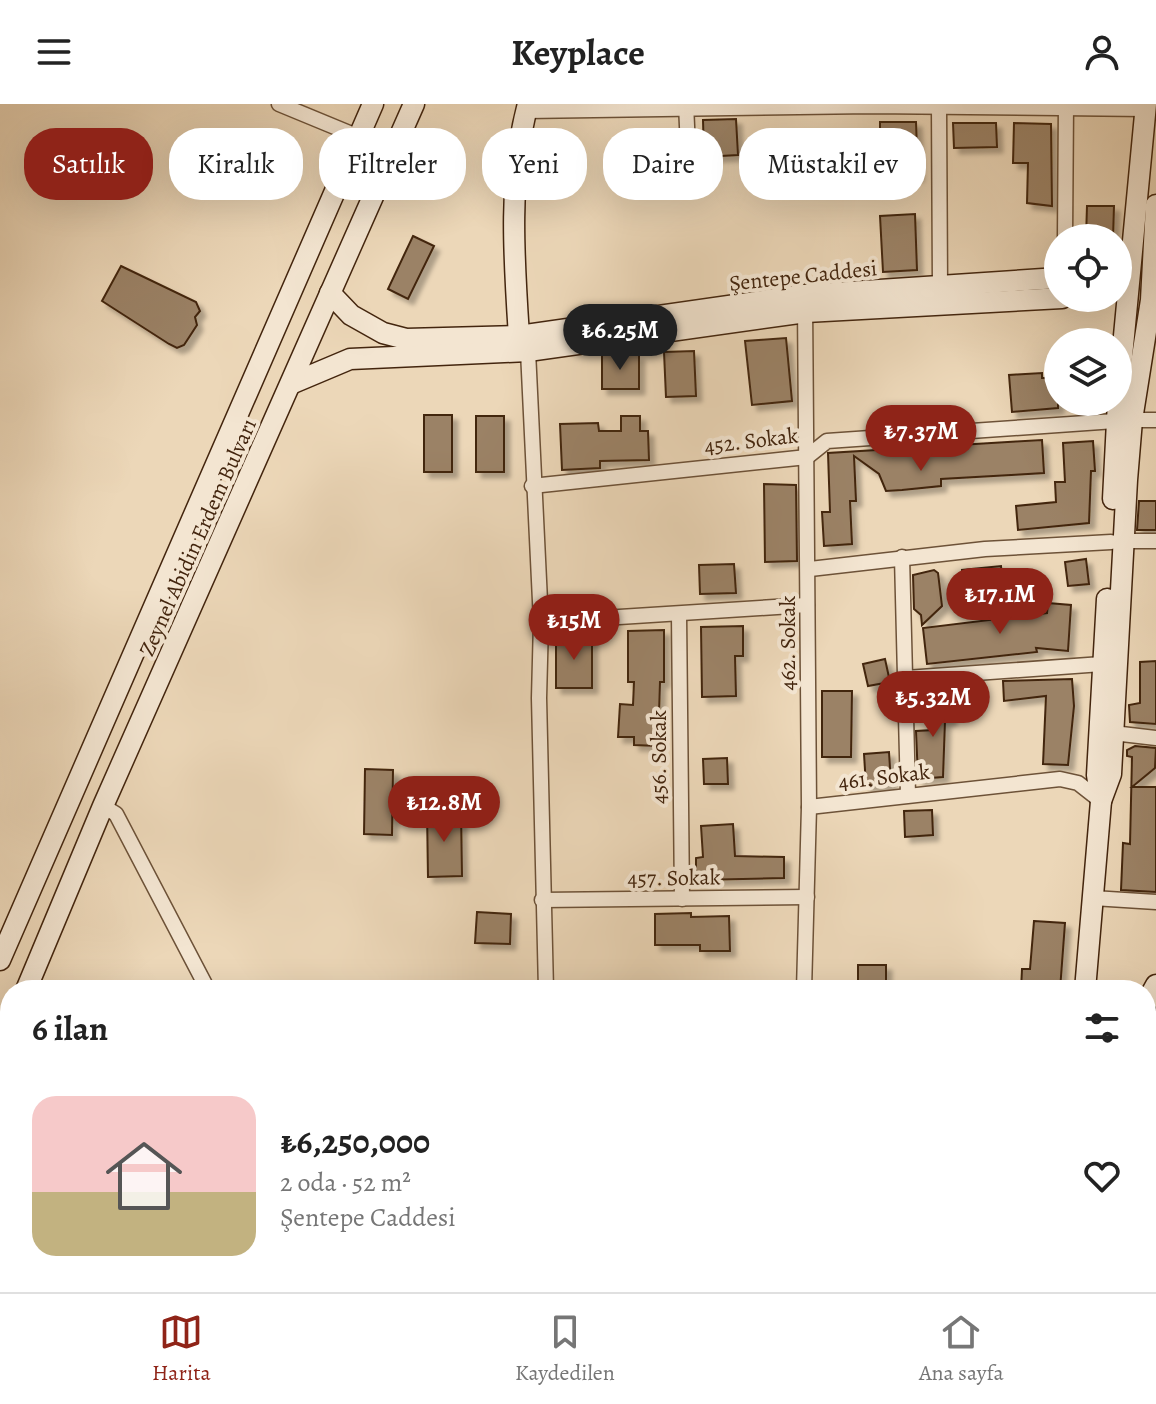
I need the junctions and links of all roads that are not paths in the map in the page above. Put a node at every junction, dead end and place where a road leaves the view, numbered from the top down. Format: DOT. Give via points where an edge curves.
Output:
graph roads {
  1 [pos="279,104"];
  2 [pos="373,104"];
  3 [pos="414,104"];
  4 [pos="686,106"];
  5 [pos="939,106"];
  6 [pos="1066,106"];
  7 [pos="1146,107"];
  8 [pos="527,108"];
  9 [pos="337,128"];
  10 [pos="363,128"];
  11 [pos="687,128"];
  12 [pos="332,200"];
  13 [pos="1156,205"];
  14 [pos="1065,224"];
  15 [pos="1139,276"];
  16 [pos="1044,279"];
  17 [pos="940,287"];
  18 [pos="330,293"];
  19 [pos="1044,298"];
  20 [pos="1132,299"];
  21 [pos="1154,300"];
  22 [pos="805,304"];
  23 [pos="524,343"];
  24 [pos="1132,373"];
  25 [pos="293,383"];
  26 [pos="1132,413"];
  27 [pos="1064,416"];
  28 [pos="1121,416"];
  29 [pos="1156,420"];
  30 [pos="807,457"];
  31 [pos="532,486"];
  32 [pos="1117,541"];
  33 [pos="1156,541"];
  34 [pos="902,557"];
  35 [pos="810,569"];
  36 [pos="807,605"];
  37 [pos="679,615"];
  38 [pos="541,622"];
  39 [pos="1102,664"];
  40 [pos="906,678"];
  41 [pos="1113,733"];
  42 [pos="1156,738"];
  43 [pos="908,795"];
  44 [pos="1101,801"];
  45 [pos="103,806"];
  46 [pos="809,807"];
  47 [pos="807,897"];
  48 [pos="1093,898"];
  49 [pos="682,899"];
  50 [pos="542,900"];
  51 [pos="1156,902"];
  52 [pos="0,960"];
  53 [pos="30,980"];
  54 [pos="203,980"];
  55 [pos="546,980"];
  56 [pos="804,980"];
  57 [pos="1086,980"];
  1 -- 9 [label="street"];
  2 -- 10 [label="street, Zeynel Abidin Erdem Bulvarı"];
  3 -- 18 [label="street, Zeynel Abidin Erdem Bulvarı"];
  4 -- 5 [label="street"];
  4 -- 8 [label="street"];
  4 -- 11 [label="street"];
  5 -- 6 [label="street"];
  5 -- 17 [label="street"];
  6 -- 7 [label="street"];
  6 -- 14 [label="street"];
  7 -- 15 [label="street"];
  8 -- 23 [label="street" via="518,140 515,281"];
  12 -- 52 [label="street, Zeynel Abidin Erdem Bulvarı"];
  13 -- 15 [label="street"];
  15 -- 21 [label="street"];
  16 -- 17 [label="street, Şentepe Caddesi"];
  17 -- 22 [label="street, Şentepe Caddesi"];
  18 -- 23 [label="street, Şentepe Caddesi" via="351,315 393,337"];
  18 -- 25 [label="street, Zeynel Abidin Erdem Bulvarı"];
  19 -- 22 [label="street"];
  20 -- 21 [label="street"];
  21 -- 24 [label="street"];
  22 -- 23 [label="street, Şentepe Caddesi"];
  22 -- 30 [label="street, 462. Sokak"];
  23 -- 25 [label="street" via="350,359"];
  23 -- 31 [label="street"];
  25 -- 45 [label="street, Zeynel Abidin Erdem Bulvarı"];
  26 -- 29 [label="street, 452. Sokak"];
  27 -- 30 [label="street, 452. Sokak" via="827,441"];
  28 -- 32 [label="street"];
  30 -- 31 [label="street, 452. Sokak"];
  30 -- 35 [label="street, 462. Sokak"];
  31 -- 38 [label="street"];
  32 -- 33 [label="street"];
  32 -- 34 [label="street"];
  32 -- 39 [label="street"];
  32 -- 41 [label="street"];
  34 -- 35 [label="street"];
  34 -- 40 [label="street"];
  35 -- 36 [label="street, 462. Sokak"];
  36 -- 37 [label="street"];
  36 -- 46 [label="street, 462. Sokak"];
  37 -- 38 [label="street"];
  37 -- 49 [label="street, 456. Sokak"];
  38 -- 50 [label="street"];
  39 -- 40 [label="street"];
  39 -- 44 [label="street" via="1097,775"];
  40 -- 43 [label="street"];
  41 -- 42 [label="street"];
  41 -- 44 [label="street" via="1111,774"];
  43 -- 44 [label="street, 461. Sokak" via="1060,779 1078,783"];
  43 -- 46 [label="street, 461. Sokak"];
  44 -- 48 [label="street"];
  45 -- 53 [label="street, Zeynel Abidin Erdem Bulvarı"];
  45 -- 54 [label="street" via="116,814"];
  46 -- 47 [label="street, 462. Sokak"];
  47 -- 49 [label="street, 457. Sokak"];
  47 -- 56 [label="street, 462. Sokak"];
  48 -- 51 [label="street"];
  48 -- 57 [label="street"];
  49 -- 50 [label="street, 457. Sokak"];
  50 -- 55 [label="street"];
}
